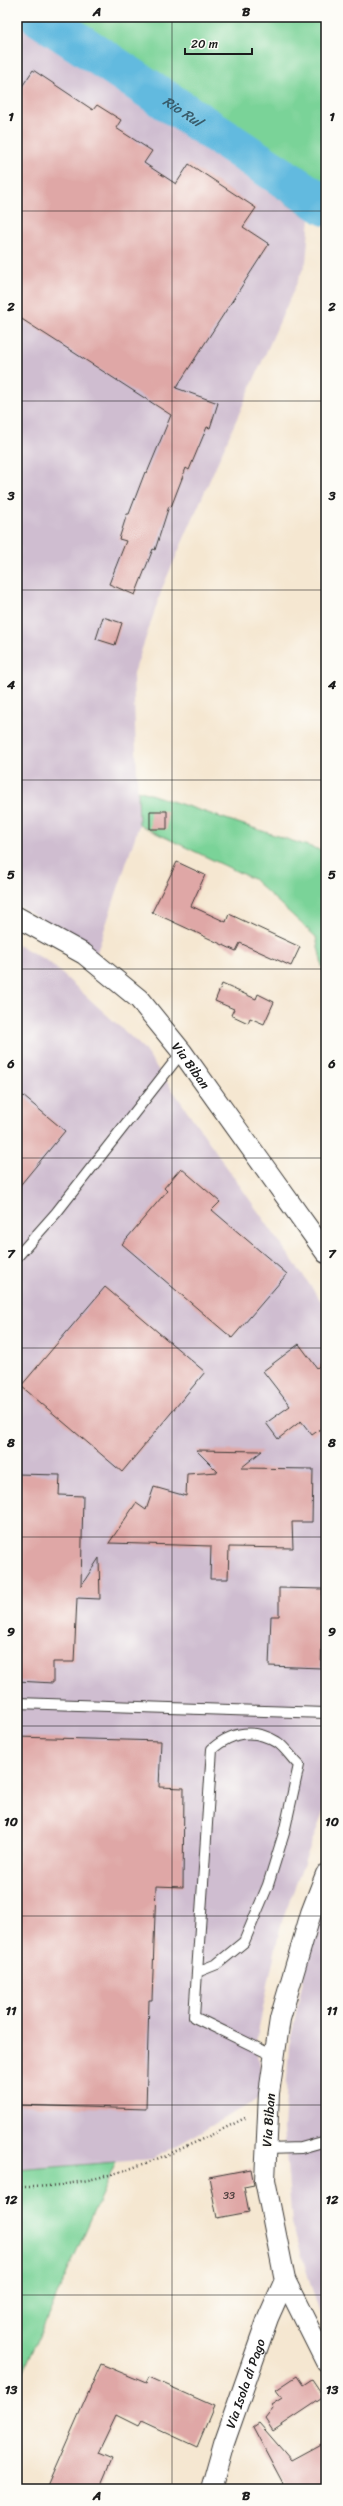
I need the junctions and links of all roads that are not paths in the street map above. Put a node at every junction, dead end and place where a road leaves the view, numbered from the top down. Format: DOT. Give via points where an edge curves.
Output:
graph roads {
  1 [pos="17,917"];
  2 [pos="182,1052"];
  3 [pos="326,1253"];
  4 [pos="17,1258"];
  5 [pos="17,1702"];
  6 [pos="326,1713"];
  7 [pos="326,1874"];
  8 [pos="197,1972"];
  9 [pos="274,2056"];
  10 [pos="326,2141"];
  11 [pos="266,2149"];
  12 [pos="285,2280"];
  13 [pos="326,2362"];
  14 [pos="211,2489"];
  1 -- 2 [label="street, Via Biban" via="84,954 139,999"];
  2 -- 3 [label="street, Via Biban"];
  2 -- 4 [label="lane" via="56,1213"];
  5 -- 6 [label="lane"];
  7 -- 9 [label="street, Via Biban" via="311,1913 280,2019"];
  8 -- 8 [label="lane" via="212,1749 225,1738 238,1733 256,1735 278,1743 299,1765 284,1833 268,1885 244,1942 217,1964"];
  8 -- 9 [label="lane" via="194,2017"];
  9 -- 11 [label="street, Via Biban"];
  10 -- 11 [label="lane" via="301,2148"];
  11 -- 12 [label="street, Via Biban" via="265,2180"];
  12 -- 13 [label="street, Via Biban"];
  12 -- 14 [label="street, Via Isola di Pago" via="268,2318 224,2442"];
}
